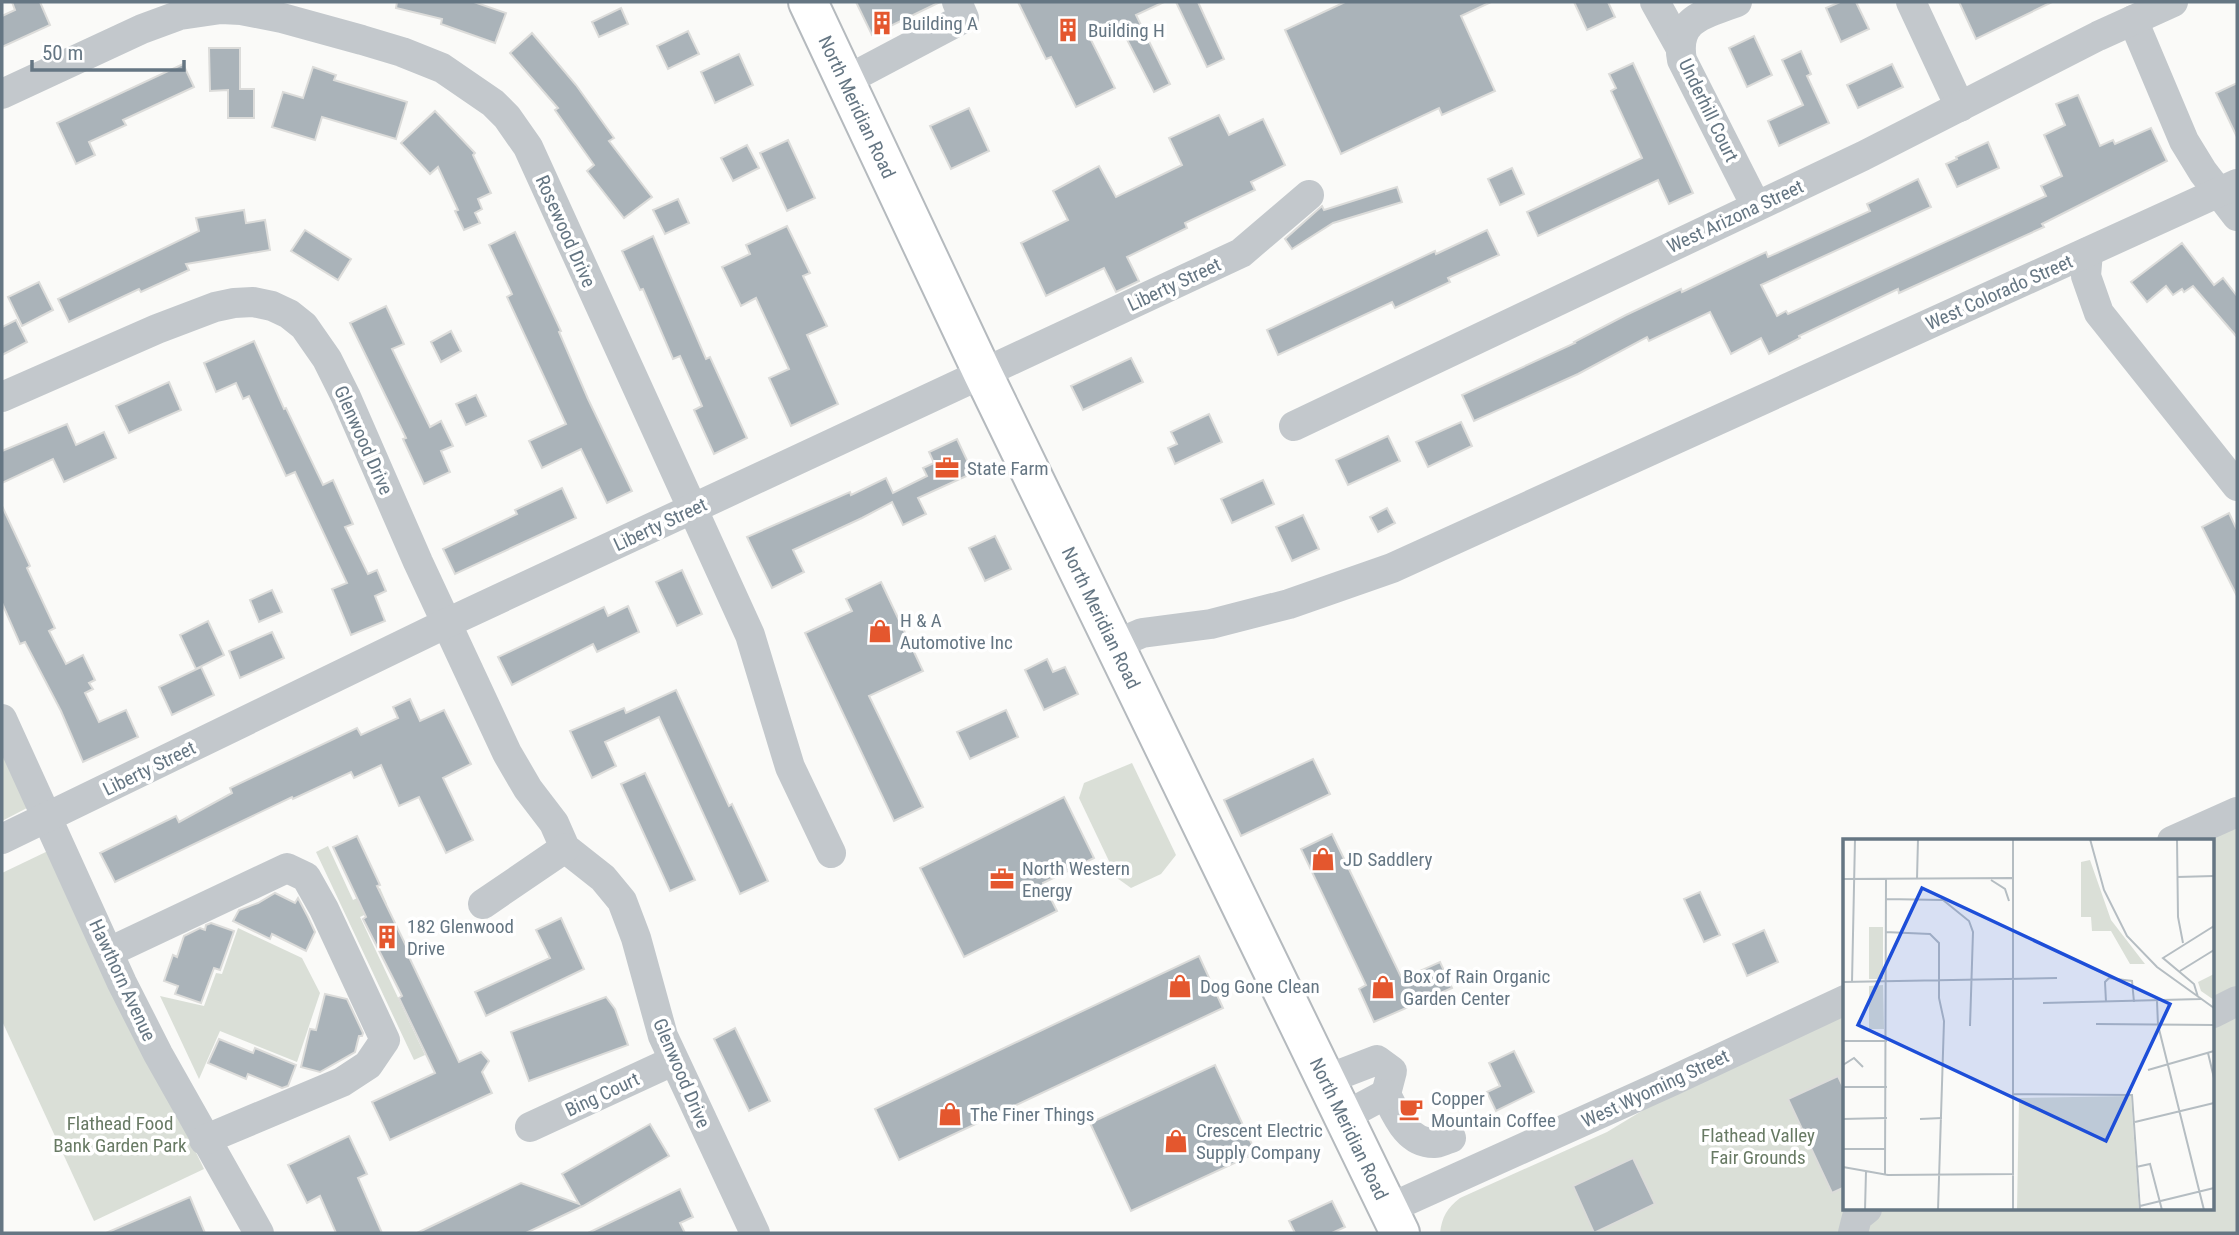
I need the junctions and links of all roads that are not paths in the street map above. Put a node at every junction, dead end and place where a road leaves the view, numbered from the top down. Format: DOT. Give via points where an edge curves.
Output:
graph roads {
  1 [pos="808,2"];
  2 [pos="957,2"];
  3 [pos="1655,2"];
  4 [pos="1737,2"];
  5 [pos="1911,2"];
  6 [pos="2174,2"];
  7 [pos="2133,20"];
  8 [pos="1679,45"];
  9 [pos="845,81"];
  10 [pos="2,94"];
  11 [pos="1960,107"];
  12 [pos="1309,195"];
  13 [pos="2231,198"];
  14 [pos="1756,206"];
  15 [pos="2088,253"];
  16 [pos="984,374"];
  17 [pos="2,397"];
  18 [pos="1294,426"];
  19 [pos="2237,486"];
  20 [pos="692,509"];
  21 [pos="446,623"];
  22 [pos="1114,645"];
  23 [pos="2,719"];
  24 [pos="2237,812"];
  25 [pos="47,818"];
  26 [pos="2,839"];
  27 [pos="2176,839"];
  28 [pos="565,848"];
  29 [pos="831,853"];
  30 [pos="484,904"];
  31 [pos="109,952"];
  32 [pos="2237,1001"];
  33 [pos="1843,1004"];
  34 [pos="2214,1012"];
  35 [pos="673,1061"];
  36 [pos="1325,1080"];
  37 [pos="1386,1094"];
  38 [pos="1343,1118"];
  39 [pos="530,1127"];
  40 [pos="1451,1138"];
  41 [pos="204,1140"];
  42 [pos="1866,1210"];
  43 [pos="1394,1221"];
  44 [pos="259,1233"];
  45 [pos="755,1233"];
  46 [pos="1853,1233"];
  1 -- 9 [label="main road, North Meridian Road"];
  2 -- 9 [label="street" via="964,19"];
  3 -- 8 [label="street"];
  4 -- 8 [label="street, Underhill Court" via="1690,22"];
  5 -- 11 [label="street"];
  6 -- 7 [label="street, West Arizona Street"];
  7 -- 11 [label="street, West Arizona Street"];
  7 -- 13 [label="street" via="2184,141 2203,172"];
  8 -- 14 [label="street, Underhill Court" via="1682,60"];
  9 -- 16 [label="main road, North Meridian Road"];
  10 -- 20 [label="street, Rosewood Drive" via="142,29 180,15 220,9 282,18 362,40 422,59 460,79 500,110 528,147"];
  11 -- 14 [label="street, West Arizona Street"];
  12 -- 16 [label="street, Liberty Street" via="1241,253"];
  13 -- 15 [label="street, West Colorado Street"];
  14 -- 18 [label="street, West Arizona Street"];
  15 -- 19 [label="street" via="2086,276 2099,313"];
  15 -- 22 [label="street, West Colorado Street" via="1392,568 1289,604 1211,624 1142,633"];
  16 -- 20 [label="street, Liberty Street"];
  16 -- 22 [label="main road, North Meridian Road"];
  17 -- 21 [label="street, Glenwood Drive" via="215,307 253,302 289,314 304,326 327,359"];
  20 -- 21 [label="street, Liberty Street"];
  20 -- 29 [label="street, Rosewood Drive" via="750,635 790,767"];
  21 -- 25 [label="street, Liberty Street"];
  21 -- 28 [label="street, Glenwood Drive" via="506,753"];
  22 -- 36 [label="main road, North Meridian Road"];
  23 -- 25 [label="street, Hawthorn Avenue"];
  24 -- 27 [label="street"];
  25 -- 26 [label="street, Liberty Street"];
  25 -- 31 [label="street, Hawthorn Avenue"];
  28 -- 30 [label="street"];
  28 -- 35 [label="street, Glenwood Drive" via="603,877 622,901"];
  31 -- 41 [label="street, Hawthorn Avenue"];
  31 -- 41 [label="street" via="287,868 306,877 324,908 385,1040 368,1065 342,1082"];
  32 -- 34 [label="street"];
  33 -- 43 [label="street, West Wyoming Street" via="1672,1081"];
  35 -- 39 [label="street, Bing Court"];
  35 -- 45 [label="street, Glenwood Drive"];
  36 -- 37 [label="street" via="1377,1060 1392,1071"];
  36 -- 38 [label="main road, North Meridian Road"];
  37 -- 38 [label="street"];
  37 -- 40 [label="street" via="1414,1138 1435,1143"];
  38 -- 43 [label="main road, North Meridian Road"];
  41 -- 44 [label="street, Hawthorn Avenue"];
  42 -- 46 [label="street" via="1857,1217"];
}
